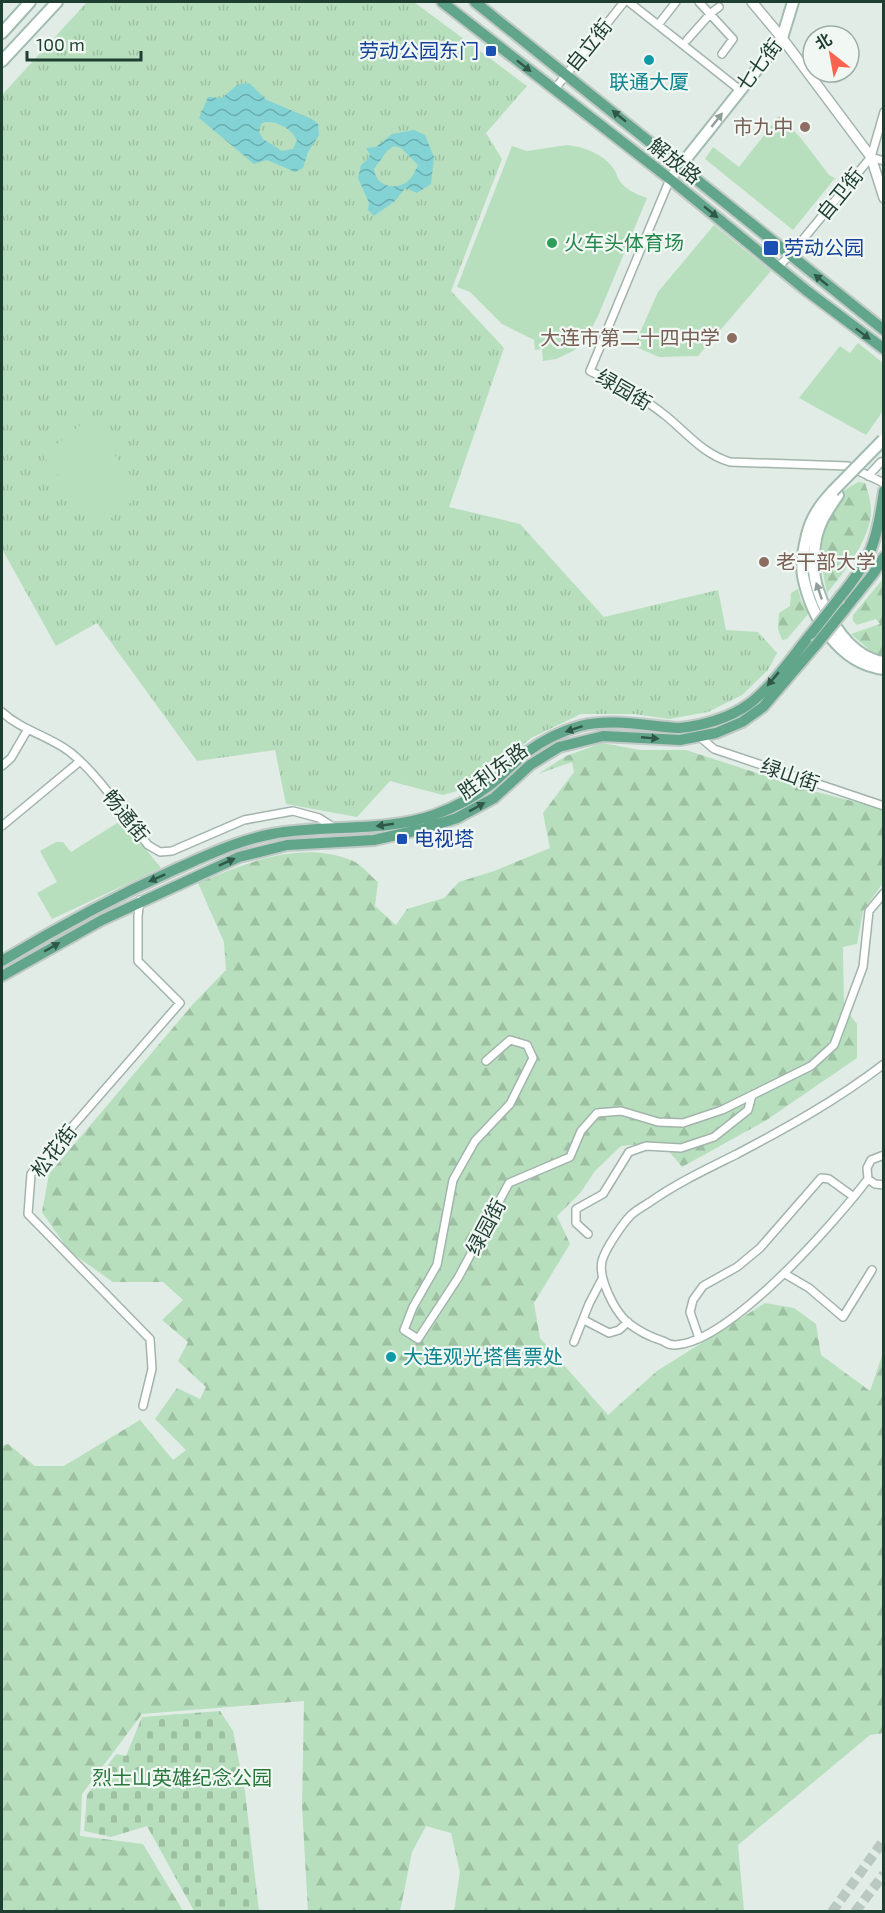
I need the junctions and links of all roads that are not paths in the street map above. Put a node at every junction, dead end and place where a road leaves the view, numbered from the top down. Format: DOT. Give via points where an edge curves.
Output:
graph roads {
  1 [pos="30,2"];
  2 [pos="57,2"];
  3 [pos="445,2"];
  4 [pos="475,2"];
  5 [pos="624,2"];
  6 [pos="629,2"];
  7 [pos="676,2"];
  8 [pos="699,2"];
  9 [pos="752,2"];
  10 [pos="793,2"];
  11 [pos="45,5"];
  12 [pos="719,7"];
  13 [pos="711,13"];
  14 [pos="658,25"];
  15 [pos="2,33"];
  16 [pos="782,38"];
  17 [pos="687,40"];
  18 [pos="2,52"];
  19 [pos="722,54"];
  20 [pos="2,61"];
  21 [pos="566,74"];
  22 [pos="554,90"];
  23 [pos="740,90"];
  24 [pos="884,112"];
  25 [pos="871,157"];
  26 [pos="884,161"];
  27 [pos="681,166"];
  28 [pos="670,179"];
  29 [pos="884,198"];
  30 [pos="790,255"];
  31 [pos="778,267"];
  32 [pos="884,330"];
  33 [pos="884,349"];
  34 [pos="883,440"];
  35 [pos="884,449"];
  36 [pos="884,461"];
  37 [pos="868,476"];
  38 [pos="884,483"];
  39 [pos="884,491"];
  40 [pos="835,493"];
  41 [pos="884,557"];
  42 [pos="884,566"];
  43 [pos="873,574"];
  44 [pos="884,662"];
  45 [pos="884,669"];
  46 [pos="2,712"];
  47 [pos="28,729"];
  48 [pos="700,737"];
  49 [pos="79,762"];
  50 [pos="2,766"];
  51 [pos="884,806"];
  52 [pos="2,826"];
  53 [pos="335,828"];
  54 [pos="884,893"];
  55 [pos="140,900"];
  56 [pos="2,961"];
  57 [pos="2,976"];
  58 [pos="486,1061"];
  59 [pos="884,1064"];
  60 [pos="752,1095"];
  61 [pos="884,1155"];
  62 [pos="868,1179"];
  63 [pos="884,1185"];
  64 [pos="854,1197"];
  65 [pos="588,1234"];
  66 [pos="872,1270"];
  67 [pos="784,1274"];
  68 [pos="602,1279"];
  69 [pos="584,1320"];
  70 [pos="628,1322"];
  71 [pos="699,1338"];
  72 [pos="574,1342"];
  73 [pos="143,1406"];
  1 -- 15 [label="main road"];
  2 -- 20 [label="main road"];
  3 -- 22 [label="main road, 解放路, one-way"];
  4 -- 21 [label="main road, 解放路"];
  5 -- 21 [label="street, 自立街"];
  6 -- 14 [label="street"];
  7 -- 14 [label="street"];
  8 -- 13 [label="street"];
  9 -- 16 [label="street"];
  10 -- 16 [label="main road, 七七街"];
  11 -- 18 [label="main road"];
  12 -- 13 [label="street"];
  13 -- 17 [label="street"];
  13 -- 19 [label="street" via="733,39"];
  14 -- 23 [label="street"];
  16 -- 23 [label="main road, 七七街"];
  16 -- 25 [label="street"];
  21 -- 22 [label="street, 自立街"];
  27 -- 21 [label="main road, 解放路, one-way"];
  22 -- 28 [label="main road, 解放路"];
  27 -- 23 [label="main road, 七七街, one-way"];
  24 -- 25 [label="street, 自卫街"];
  25 -- 26 [label="street"];
  25 -- 29 [label="street"];
  25 -- 30 [label="street, 自卫街"];
  27 -- 28 [label="main road, 七七街"];
  27 -- 30 [label="main road, 解放路"];
  28 -- 31 [label="main road, 解放路, one-way"];
  28 -- 37 [label="street, 绿园街" via="590,371 639,396 716,458 730,462 848,466"];
  30 -- 31 [label="street, 自卫街"];
  32 -- 30 [label="main road, 解放路, one-way"];
  31 -- 33 [label="main road, 解放路, one-way"];
  34 -- 40 [label="main road, bridge"];
  35 -- 40 [label="main road"];
  36 -- 37 [label="street"];
  37 -- 38 [label="street"];
  39 -- 53 [label="main road, one-way, bridge" via="870,555 861,571 749,704 691,727 601,723 578,727 540,744 489,786 434,815 368,827"];
  44 -- 40 [label="main road, one-way" via="866,657 840,633 817,589 813,567 815,543"];
  40 -- 45 [label="main road" via="814,515 807,534 803,574 809,596 838,647 870,668"];
  41 -- 43 [label="main road, 胜利东路"];
  42 -- 43 [label="main road"];
  43 -- 48 [label="main road, 胜利东路, bridge" via="764,707 742,722"];
  46 -- 47 [label="street, 畅通街"];
  47 -- 49 [label="street, 畅通街" via="68,751"];
  47 -- 50 [label="street"];
  48 -- 51 [label="street, 绿山街" via="714,749"];
  55 -- 48 [label="main road, 胜利东路, one-way" via="240,857 287,845 374,840 457,818 494,798 530,765 558,747 603,736 680,740"];
  49 -- 52 [label="street"];
  49 -- 53 [label="street, 畅通街" via="148,845 160,852 172,851 244,820 293,811 320,818"];
  53 -- 56 [label="main road, one-way" via="270,834 210,854 91,909"];
  54 -- 60 [label="street, 绿园街" via="868,912 863,967 834,1045 812,1066"];
  57 -- 55 [label="main road, 胜利东路, one-way"];
  55 -- 73 [label="street, 松花街" via="138,961 180,1003 31,1174 28,1214 150,1339 152,1369"];
  58 -- 60 [label="street, 绿园街" via="510,1040 527,1045 533,1058 510,1104 475,1141 453,1180 437,1265 404,1330 418,1339 458,1278 509,1183 570,1156 581,1131 597,1113 621,1111 658,1122 683,1123"];
  59 -- 68 [label="street" via="810,1114 673,1186 631,1215 602,1260"];
  60 -- 65 [label="street" via="748,1110 714,1137 681,1148 646,1146 629,1152 603,1194 576,1209 576,1223"];
  61 -- 62 [label="street" via="871,1160"];
  62 -- 63 [label="street"];
  62 -- 64 [label="street"];
  64 -- 67 [label="street"];
  64 -- 71 [label="street" via="829,1179 820,1178 760,1248 737,1267 703,1286 690,1312"];
  66 -- 67 [label="street" via="843,1317 809,1288"];
  67 -- 71 [label="street" via="738,1314"];
  68 -- 69 [label="street"];
  68 -- 70 [label="street"];
  69 -- 70 [label="street" via="609,1333"];
  69 -- 72 [label="street"];
  70 -- 71 [label="street" via="651,1337 675,1345"];
}
